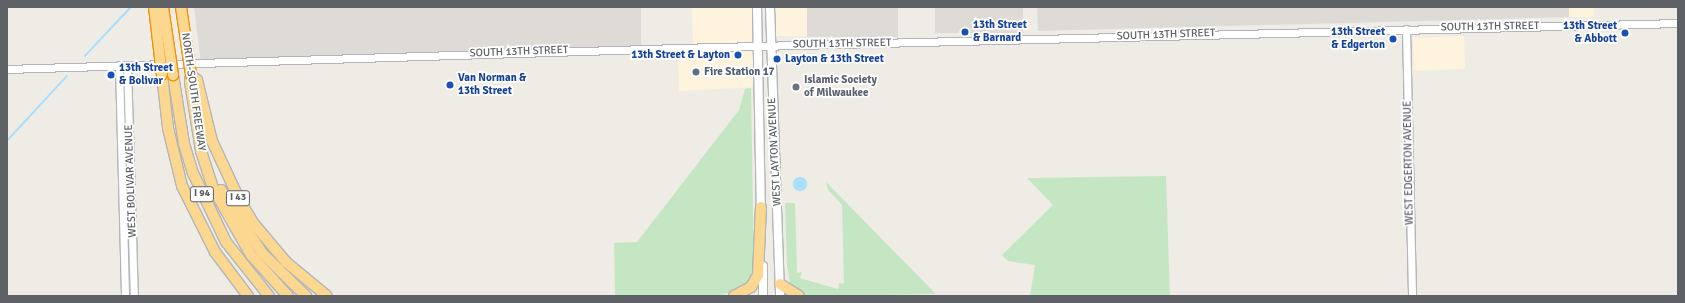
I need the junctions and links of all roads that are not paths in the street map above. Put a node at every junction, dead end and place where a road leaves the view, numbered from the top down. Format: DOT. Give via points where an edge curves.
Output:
graph roads {
  1 [pos="154,7"];
  2 [pos="163,7"];
  3 [pos="181,7"];
  4 [pos="757,7"];
  5 [pos="770,7"];
  6 [pos="1678,23"];
  7 [pos="1406,29"];
  8 [pos="758,46"];
  9 [pos="771,46"];
  10 [pos="119,65"];
  11 [pos="127,65"];
  12 [pos="7,69"];
  13 [pos="192,75"];
  14 [pos="120,105"];
  15 [pos="128,105"];
  16 [pos="196,125"];
  17 [pos="761,207"];
  18 [pos="124,258"];
  19 [pos="133,258"];
  20 [pos="780,284"];
  21 [pos="125,296"];
  22 [pos="134,296"];
  23 [pos="248,296"];
  24 [pos="268,296"];
  25 [pos="288,296"];
  26 [pos="306,296"];
  27 [pos="327,296"];
  28 [pos="734,296"];
  29 [pos="764,296"];
  30 [pos="780,296"];
  31 [pos="799,296"];
  32 [pos="1412,296"];
  1 -- 23 [label="highway, bridge" via="168,128 182,186 215,252"];
  2 -- 24 [label="highway, NORTH-SOUTH FREEWAY / I 94, bridge" via="182,131 193,173 226,242"];
  3 -- 13 [label="highway, NORTH-SOUTH FREEWAY / I 94, bridge"];
  4 -- 8 [label="main road, WEST LAYTON AVENUE"];
  5 -- 9 [label="main road, WEST LAYTON AVENUE"];
  6 -- 7 [label="street, SOUTH 13TH STREET"];
  7 -- 9 [label="street, SOUTH 13TH STREET"];
  7 -- 32 [label="street, WEST EDGERTON AVENUE"];
  8 -- 9 [label="street, SOUTH 13TH STREET"];
  8 -- 11 [label="street, SOUTH 13TH STREET"];
  8 -- 17 [label="main road, WEST LAYTON AVENUE"];
  9 -- 20 [label="main road, WEST LAYTON AVENUE"];
  10 -- 11 [label="street, SOUTH 13TH STREET"];
  10 -- 12 [label="street, SOUTH 13TH STREET"];
  10 -- 14 [label="street, WEST BOLIVAR AVENUE"];
  11 -- 15 [label="street, WEST BOLIVAR AVENUE"];
  13 -- 16 [label="highway, NORTH-SOUTH FREEWAY / I 94" via="190,82"];
  13 -- 27 [label="highway, I 43" via="197,80 212,141 240,201 254,224 286,262"];
  14 -- 15 [label="street"];
  14 -- 18 [label="street, WEST BOLIVAR AVENUE"];
  15 -- 19 [label="street, WEST BOLIVAR AVENUE"];
  16 -- 25 [label="highway, NORTH-SOUTH FREEWAY / I 94" via="206,169 231,225 251,255"];
  16 -- 26 [label="highway" via="219,185 244,229 262,253"];
  17 -- 28 [label="highway" via="758,275 751,287"];
  17 -- 29 [label="main road, WEST LAYTON AVENUE"];
  18 -- 19 [label="street"];
  18 -- 21 [label="street, WEST BOLIVAR AVENUE"];
  19 -- 22 [label="street, WEST BOLIVAR AVENUE"];
  20 -- 30 [label="main road, WEST LAYTON AVENUE"];
  20 -- 31 [label="highway"];
}
